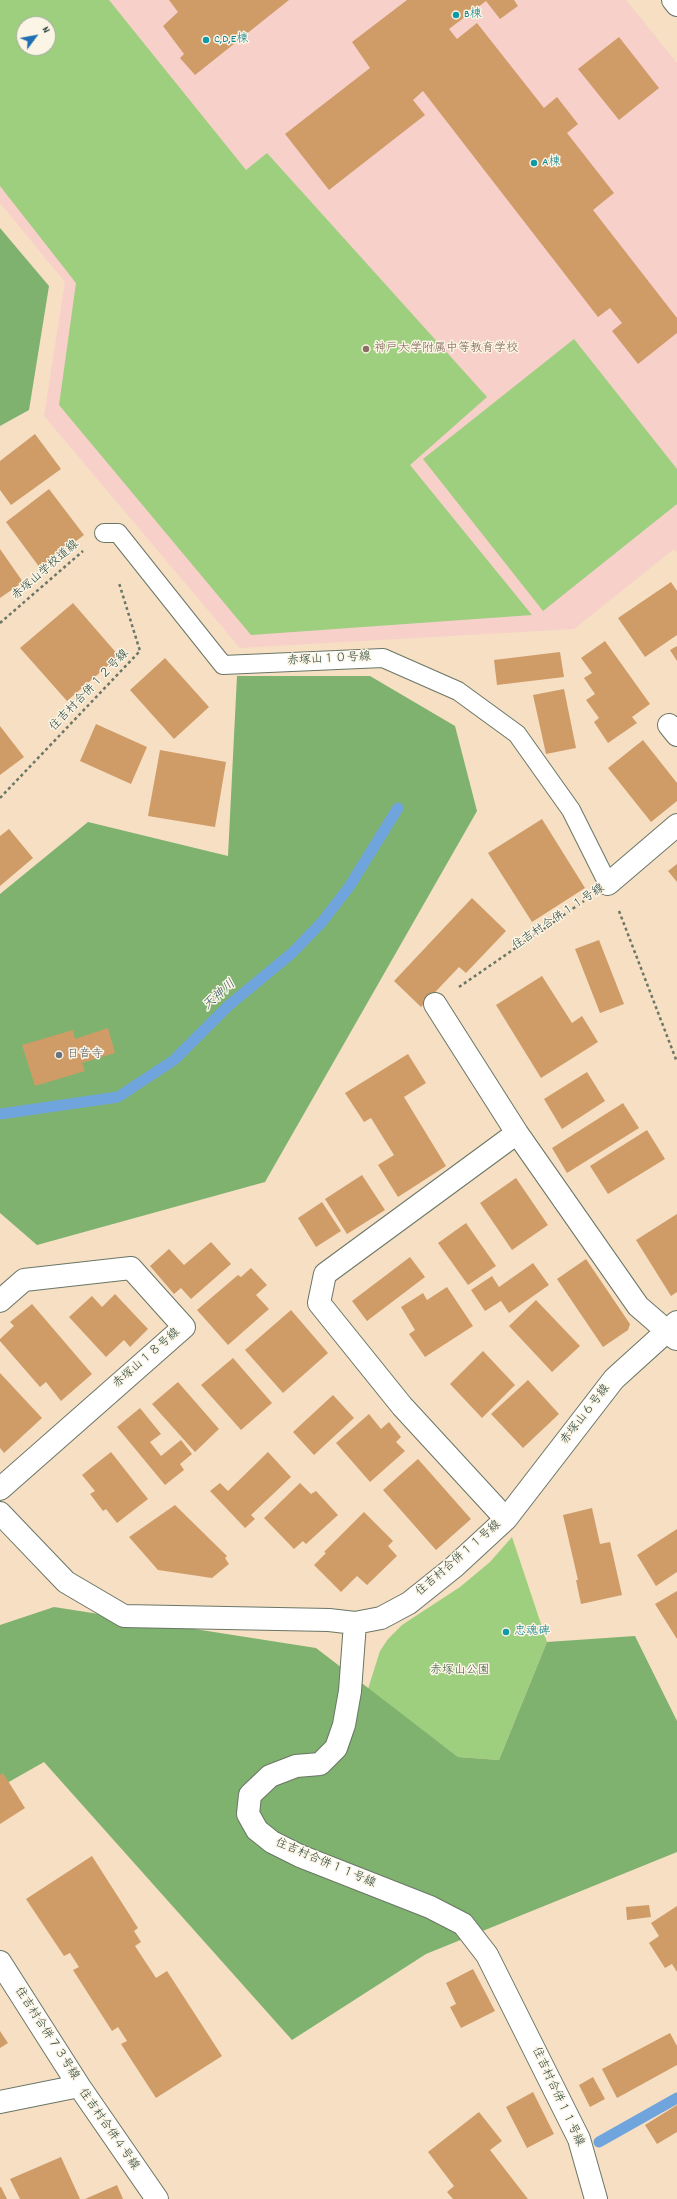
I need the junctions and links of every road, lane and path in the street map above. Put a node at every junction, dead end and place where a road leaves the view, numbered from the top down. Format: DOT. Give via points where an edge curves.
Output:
graph roads {
  1 [pos="673,0"];
  2 [pos="677,5"];
  3 [pos="104,533"];
  4 [pos="118,577"];
  5 [pos="0,623"];
  6 [pos="0,798"];
  7 [pos="677,825"];
  8 [pos="608,884"];
  9 [pos="435,1004"];
  10 [pos="677,1062"];
  11 [pos="517,1133"];
  12 [pos="0,1301"];
  13 [pos="673,1330"];
  14 [pos="0,1489"];
  15 [pos="0,1513"];
  16 [pos="506,1519"];
  17 [pos="355,1623"];
  18 [pos="0,1962"];
  19 [pos="80,2086"];
  20 [pos="0,2102"];
  21 [pos="157,2199"];
  22 [pos="596,2199"];
  1 -- 2 [label="street"];
  3 -- 5 [label="path, 赤塚山学校道線"];
  3 -- 8 [label="lane, 赤塚山１０号線" via="118,533 223,665 383,658 458,692 517,734 571,810"];
  4 -- 6 [label="path, 住吉村合併１２号線" via="140,651"];
  7 -- 8 [label="street, 住吉村合併１１号線"];
  8 -- 9 [label="path, 住吉村合併１１号線"];
  8 -- 10 [label="path"];
  9 -- 11 [label="street"];
  11 -- 13 [label="street" via="638,1306"];
  11 -- 16 [label="street" via="325,1274 319,1302 402,1406"];
  12 -- 14 [label="street, 赤塚山１８号線" via="24,1280 131,1268 184,1327"];
  13 -- 16 [label="street, 赤塚山６号線" via="614,1379"];
  15 -- 17 [label="street" via="66,1582 124,1616 329,1620"];
  16 -- 17 [label="street, 住吉村合併１１号線" via="454,1568 409,1603 381,1618"];
  17 -- 22 [label="street, 住吉村合併１１号線" via="350,1691 344,1725 336,1748 320,1764 296,1766 270,1776 250,1795 248,1814 258,1830 272,1842 300,1856 430,1907 463,1924 487,1955 579,2139"];
  18 -- 19 [label="street, 住吉村合併７３号線"];
  19 -- 20 [label="street, 住吉村合併４号線"];
  19 -- 21 [label="street, 住吉村合併４号線"];
}
